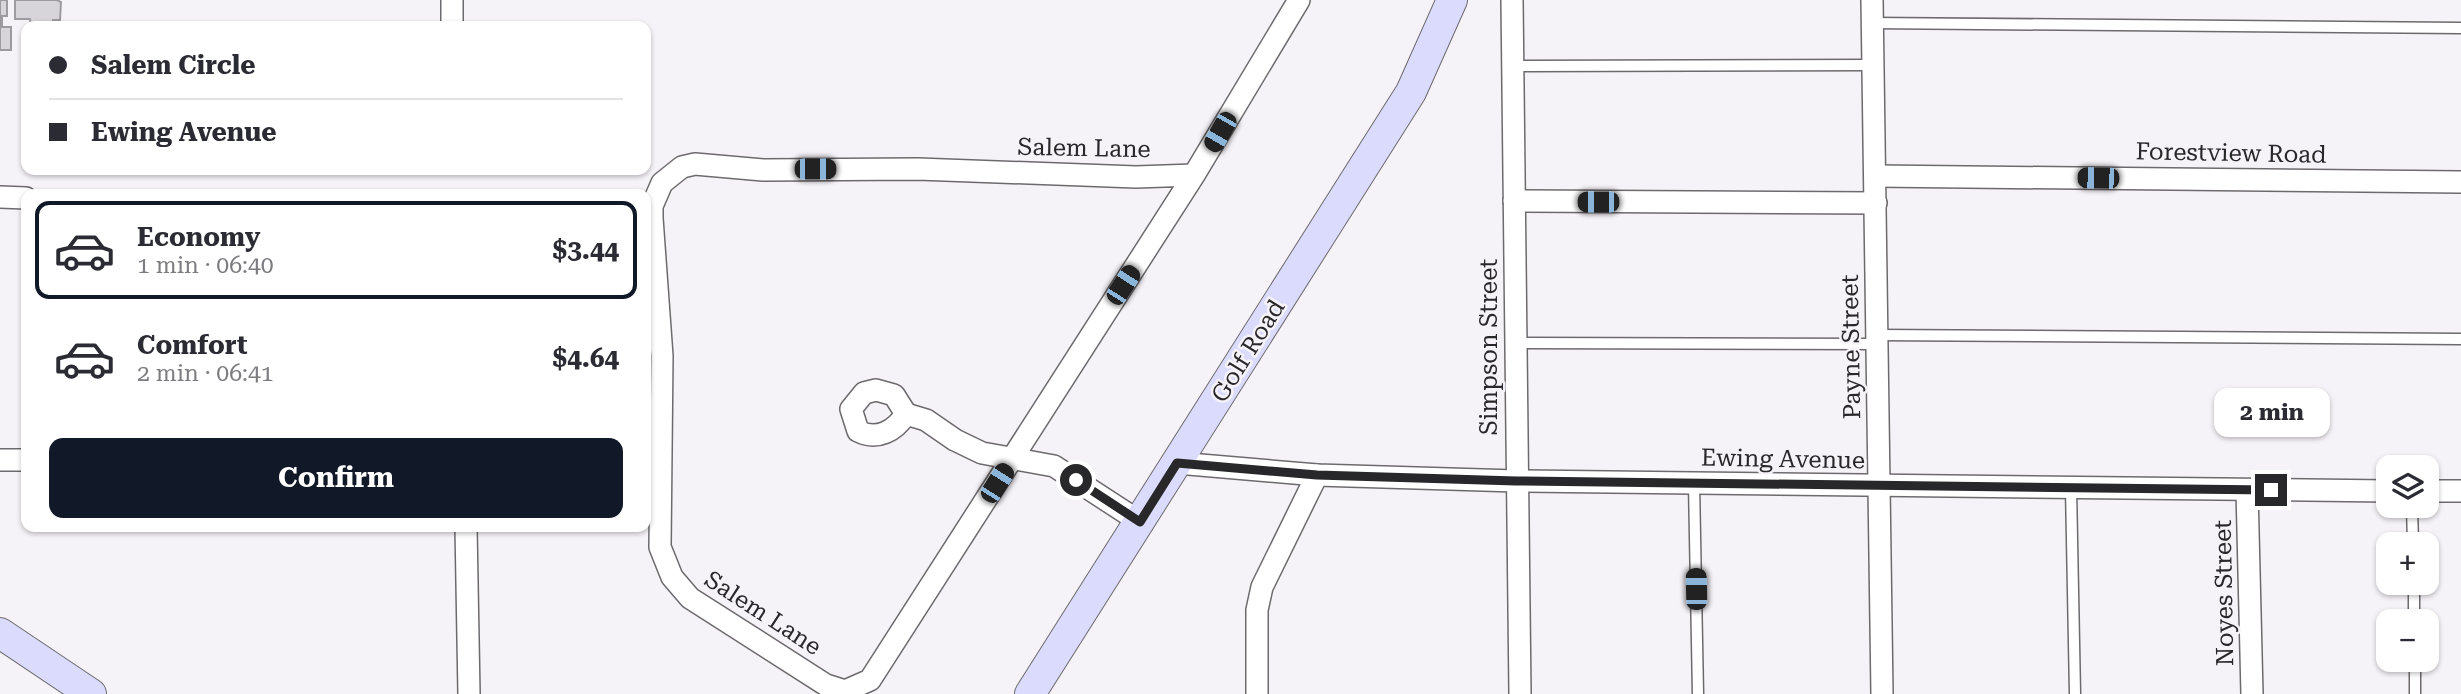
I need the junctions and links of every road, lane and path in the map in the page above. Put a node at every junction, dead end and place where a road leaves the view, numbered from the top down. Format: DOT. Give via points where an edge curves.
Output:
graph roads {
  1 [pos="452,0"];
  2 [pos="1299,0"];
  3 [pos="1452,0"];
  4 [pos="1512,0"];
  5 [pos="1872,0"];
  6 [pos="452,21"];
  7 [pos="1872,23"];
  8 [pos="2461,28"];
  9 [pos="1872,65"];
  10 [pos="1513,66"];
  11 [pos="1194,175"];
  12 [pos="1875,176"];
  13 [pos="2461,182"];
  14 [pos="0,197"];
  15 [pos="21,198"];
  16 [pos="1514,201"];
  17 [pos="1876,203"];
  18 [pos="2461,339"];
  19 [pos="1877,340"];
  20 [pos="1515,343"];
  21 [pos="906,414"];
  22 [pos="0,460"];
  23 [pos="21,460"];
  24 [pos="1012,460"];
  25 [pos="1177,463"];
  26 [pos="1317,475"];
  27 [pos="1516,481"];
  28 [pos="1694,484"];
  29 [pos="1880,487"];
  30 [pos="2071,488"];
  31 [pos="2247,490"];
  32 [pos="2376,491"];
  33 [pos="2439,491"];
  34 [pos="2461,491"];
  35 [pos="1140,522"];
  36 [pos="466,532"];
  37 [pos="0,633"];
  38 [pos="2415,672"];
  39 [pos="90,694"];
  40 [pos="470,694"];
  41 [pos="1030,694"];
  42 [pos="1258,694"];
  43 [pos="1520,694"];
  44 [pos="1698,694"];
  45 [pos="1882,694"];
  46 [pos="2075,694"];
  47 [pos="2252,694"];
  48 [pos="2415,694"];
  1 -- 6 [label="street"];
  2 -- 11 [label="street, Salem Lane"];
  3 -- 25 [label="main road, Golf Road" via="1411,92"];
  4 -- 10 [label="street, Simpson Street"];
  5 -- 7 [label="street, Payne Street"];
  7 -- 8 [label="lane"];
  7 -- 9 [label="street, Payne Street"];
  9 -- 10 [label="lane"];
  9 -- 12 [label="street, Payne Street"];
  10 -- 16 [label="street, Simpson Street"];
  11 -- 24 [label="street, Salem Lane"];
  11 -- 24 [label="street, Salem Lane" via="763,170 695,164 682,167 662,183 652,206 662,356 658,529 672,577 695,603 826,685 845,691 861,687 878,670"];
  12 -- 13 [label="street, Forestview Road"];
  12 -- 17 [label="street, Payne Street"];
  14 -- 15 [label="street"];
  16 -- 17 [label="street"];
  16 -- 20 [label="street, Simpson Street"];
  17 -- 19 [label="street, Payne Street"];
  18 -- 19 [label="lane"];
  19 -- 20 [label="lane"];
  19 -- 29 [label="street, Payne Street"];
  20 -- 27 [label="street, Simpson Street"];
  21 -- 24 [label="street" via="926,420 969,447"];
  22 -- 23 [label="street"];
  24 -- 35 [label="street" via="1054,466"];
  25 -- 26 [label="street, Ewing Avenue"];
  25 -- 35 [label="main road, Golf Road"];
  26 -- 27 [label="street, Ewing Avenue"];
  26 -- 42 [label="street" via="1262,587 1257,610"];
  27 -- 28 [label="street, Ewing Avenue"];
  27 -- 43 [label="street, Simpson Street"];
  28 -- 29 [label="street, Ewing Avenue"];
  28 -- 44 [label="lane"];
  29 -- 30 [label="street, Ewing Avenue"];
  29 -- 45 [label="street, Payne Street"];
  30 -- 31 [label="street, Ewing Avenue"];
  30 -- 46 [label="lane"];
  31 -- 32 [label="street, Ewing Avenue"];
  31 -- 47 [label="street, Noyes Street"];
  33 -- 34 [label="street"];
  35 -- 41 [label="main road, Golf Road"];
  36 -- 40 [label="street"];
  37 -- 39 [label="main road"];
  38 -- 48 [label="lane"];
}
